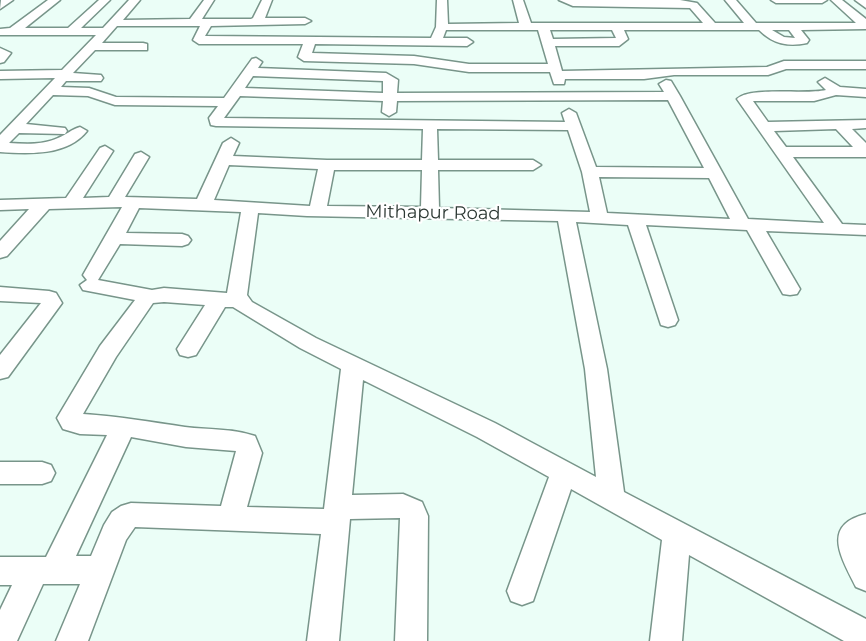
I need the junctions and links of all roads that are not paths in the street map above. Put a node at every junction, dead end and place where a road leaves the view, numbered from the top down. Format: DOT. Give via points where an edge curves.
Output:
graph roads {
  1 [pos="8,0"];
  2 [pos="55,0"];
  3 [pos="105,0"];
  4 [pos="135,0"];
  5 [pos="209,0"];
  6 [pos="267,0"];
  7 [pos="442,0"];
  8 [pos="518,0"];
  9 [pos="564,0"];
  10 [pos="730,0"];
  11 [pos="776,0"];
  12 [pos="806,0"];
  13 [pos="822,0"];
  14 [pos="836,0"];
  15 [pos="860,0"];
  16 [pos="639,1"];
  17 [pos="674,1"];
  18 [pos="576,3"];
  19 [pos="866,5"];
  20 [pos="0,6"];
  21 [pos="255,21"];
  22 [pos="305,21"];
  23 [pos="194,22"];
  24 [pos="208,22"];
  25 [pos="597,26"];
  26 [pos="616,26"];
  27 [pos="758,26"];
  28 [pos="802,26"];
  29 [pos="866,26"];
  30 [pos="110,27"];
  31 [pos="442,27"];
  32 [pos="526,27"];
  33 [pos="543,27"];
  34 [pos="711,27"];
  35 [pos="0,32"];
  36 [pos="13,32"];
  37 [pos="70,32"];
  38 [pos="310,42"];
  39 [pos="362,42"];
  40 [pos="467,42"];
  41 [pos="829,42"];
  42 [pos="414,43"];
  43 [pos="435,43"];
  44 [pos="547,43"];
  45 [pos="92,46"];
  46 [pos="143,47"];
  47 [pos="0,52"];
  48 [pos="304,57"];
  49 [pos="357,57"];
  50 [pos="0,59"];
  51 [pos="414,60"];
  52 [pos="808,65"];
  53 [pos="866,65"];
  54 [pos="556,71"];
  55 [pos="660,72"];
  56 [pos="299,73"];
  57 [pos="0,75"];
  58 [pos="64,76"];
  59 [pos="96,78"];
  60 [pos="50,91"];
  61 [pos="836,91"];
  62 [pos="866,93"];
  63 [pos="673,96"];
  64 [pos="232,97"];
  65 [pos="390,97"];
  66 [pos="564,97"];
  67 [pos="866,124"];
  68 [pos="388,125"];
  69 [pos="430,125"];
  70 [pos="11,126"];
  71 [pos="573,126"];
  72 [pos="842,126"];
  73 [pos="763,127"];
  74 [pos="60,131"];
  75 [pos="80,131"];
  76 [pos="231,143"];
  77 [pos="0,146"];
  78 [pos="105,151"];
  79 [pos="781,152"];
  80 [pos="866,152"];
  81 [pos="141,157"];
  82 [pos="223,160"];
  83 [pos="327,165"];
  84 [pos="533,165"];
  85 [pos="429,166"];
  86 [pos="590,172"];
  87 [pos="715,173"];
  88 [pos="114,202"];
  89 [pos="134,202"];
  90 [pos="71,203"];
  91 [pos="44,204"];
  92 [pos="203,204"];
  93 [pos="0,206"];
  94 [pos="250,207"];
  95 [pos="317,211"];
  96 [pos="430,213"];
  97 [pos="566,217"];
  98 [pos="600,219"];
  99 [pos="636,221"];
  100 [pos="749,226"];
  101 [pos="837,229"];
  102 [pos="866,230"];
  103 [pos="114,238"];
  104 [pos="182,240"];
  105 [pos="0,252"];
  106 [pos="790,289"];
  107 [pos="0,294"];
  108 [pos="151,296"];
  109 [pos="228,301"];
  110 [pos="669,320"];
  111 [pos="0,341"];
  112 [pos="23,343"];
  113 [pos="188,349"];
  114 [pos="353,365"];
  115 [pos="0,371"];
  116 [pos="124,426"];
  117 [pos="0,473"];
  118 [pos="42,473"];
  119 [pos="564,473"];
  120 [pos="612,499"];
  121 [pos="337,514"];
  122 [pos="231,517"];
  123 [pos="866,526"];
  124 [pos="677,532"];
  125 [pos="45,570"];
  126 [pos="100,570"];
  127 [pos="0,571"];
  128 [pos="866,577"];
  129 [pos="522,591"];
  130 [pos="866,636"];
  131 [pos="1,641"];
  132 [pos="72,641"];
  133 [pos="323,641"];
  134 [pos="411,641"];
  135 [pos="666,641"];
  1 -- 20 [label="street"];
  2 -- 36 [label="street"];
  3 -- 37 [label="street"];
  4 -- 30 [label="street"];
  5 -- 23 [label="street"];
  6 -- 21 [label="street"];
  7 -- 31 [label="street"];
  8 -- 32 [label="street"];
  9 -- 18 [label="street"];
  10 -- 27 [label="street"];
  11 -- 12 [label="street"];
  11 -- 28 [label="street"];
  12 -- 13 [label="street"];
  14 -- 29 [label="street"];
  15 -- 19 [label="street"];
  16 -- 17 [label="street"];
  16 -- 18 [label="street"];
  17 -- 34 [label="street" via="693,5"];
  18 -- 25 [label="street" via="579,12 593,14"];
  21 -- 22 [label="street"];
  21 -- 24 [label="street"];
  23 -- 24 [label="street"];
  23 -- 30 [label="street"];
  24 -- 38 [label="street" via="199,39"];
  25 -- 26 [label="street"];
  25 -- 33 [label="street"];
  26 -- 34 [label="street"];
  26 -- 44 [label="street" via="622,39 619,42"];
  27 -- 28 [label="street"];
  27 -- 28 [label="street" via="778,40 803,40"];
  27 -- 34 [label="street"];
  28 -- 29 [label="street"];
  28 -- 41 [label="street"];
  30 -- 37 [label="street"];
  30 -- 45 [label="street"];
  31 -- 32 [label="street"];
  31 -- 43 [label="street"];
  32 -- 33 [label="street"];
  33 -- 44 [label="street"];
  35 -- 36 [label="street"];
  36 -- 37 [label="street"];
  38 -- 39 [label="street"];
  38 -- 48 [label="street"];
  39 -- 42 [label="street"];
  39 -- 49 [label="street"];
  40 -- 43 [label="street"];
  42 -- 43 [label="street"];
  42 -- 51 [label="street"];
  44 -- 54 [label="street"];
  45 -- 46 [label="street"];
  45 -- 58 [label="street"];
  47 -- 50 [label="street" via="5,53"];
  48 -- 49 [label="street"];
  48 -- 56 [label="street"];
  49 -- 51 [label="street"];
  51 -- 54 [label="street" via="469,68"];
  52 -- 53 [label="street"];
  52 -- 55 [label="street" via="779,65 768,71"];
  52 -- 61 [label="street"];
  54 -- 55 [label="street" via="644,75"];
  54 -- 66 [label="street"];
  55 -- 63 [label="street"];
  56 -- 64 [label="street" via="253,67"];
  56 -- 65 [label="street" via="386,77 391,80"];
  57 -- 58 [label="street"];
  58 -- 59 [label="street"];
  58 -- 60 [label="street"];
  60 -- 64 [label="street" via="88,92 115,101"];
  60 -- 70 [label="street"];
  61 -- 62 [label="street"];
  61 -- 73 [label="street" via="814,98 745,98"];
  63 -- 66 [label="street"];
  63 -- 87 [label="street"];
  64 -- 65 [label="street"];
  64 -- 68 [label="street" via="216,122"];
  65 -- 66 [label="street"];
  65 -- 68 [label="street"];
  66 -- 71 [label="street"];
  67 -- 72 [label="street"];
  68 -- 69 [label="street"];
  69 -- 71 [label="street"];
  69 -- 85 [label="street"];
  70 -- 74 [label="street"];
  70 -- 77 [label="street"];
  71 -- 86 [label="street"];
  72 -- 73 [label="street"];
  72 -- 80 [label="street"];
  73 -- 79 [label="street"];
  75 -- 77 [label="street" via="57,146"];
  76 -- 82 [label="street"];
  78 -- 90 [label="street"];
  79 -- 80 [label="street"];
  79 -- 101 [label="street"];
  81 -- 88 [label="street"];
  82 -- 83 [label="street"];
  82 -- 92 [label="street"];
  83 -- 85 [label="street"];
  83 -- 95 [label="street"];
  84 -- 85 [label="street"];
  85 -- 96 [label="street"];
  86 -- 87 [label="street"];
  86 -- 98 [label="street"];
  87 -- 100 [label="street"];
  88 -- 89 [label="street, Mithapur Road"];
  88 -- 90 [label="street, Mithapur Road"];
  89 -- 92 [label="street, Mithapur Road"];
  89 -- 103 [label="street"];
  90 -- 91 [label="street, Mithapur Road"];
  91 -- 93 [label="street, Mithapur Road"];
  91 -- 105 [label="street"];
  92 -- 94 [label="street, Mithapur Road"];
  94 -- 95 [label="street, Mithapur Road"];
  94 -- 109 [label="street"];
  95 -- 96 [label="street, Mithapur Road"];
  96 -- 97 [label="street, Mithapur Road"];
  97 -- 98 [label="street, Mithapur Road"];
  97 -- 120 [label="street" via="596,369"];
  98 -- 99 [label="street, Mithapur Road"];
  99 -- 100 [label="street, Mithapur Road"];
  99 -- 110 [label="street"];
  100 -- 101 [label="street, Mithapur Road"];
  100 -- 106 [label="street"];
  101 -- 102 [label="street, Mithapur Road"];
  103 -- 104 [label="street"];
  103 -- 108 [label="street" via="92,280"];
  107 -- 112 [label="street" via="49,298 52,303"];
  108 -- 109 [label="street"];
  108 -- 116 [label="street" via="108,352 69,418 80,424"];
  109 -- 113 [label="street"];
  109 -- 114 [label="street"];
  111 -- 112 [label="street"];
  112 -- 115 [label="street"];
  114 -- 119 [label="street"];
  114 -- 121 [label="street"];
  116 -- 122 [label="street" via="246,443 249,453"];
  116 -- 125 [label="street"];
  117 -- 118 [label="street"];
  119 -- 120 [label="street"];
  119 -- 129 [label="street"];
  120 -- 124 [label="street"];
  121 -- 122 [label="street"];
  121 -- 133 [label="street"];
  121 -- 134 [label="street" via="403,506 412,511"];
  122 -- 126 [label="street" via="131,514 114,534"];
  123 -- 128 [label="street" via="852,534 850,543"];
  124 -- 130 [label="street"];
  124 -- 135 [label="street"];
  125 -- 126 [label="street"];
  125 -- 127 [label="street"];
  125 -- 131 [label="street"];
  126 -- 132 [label="street"];
}
